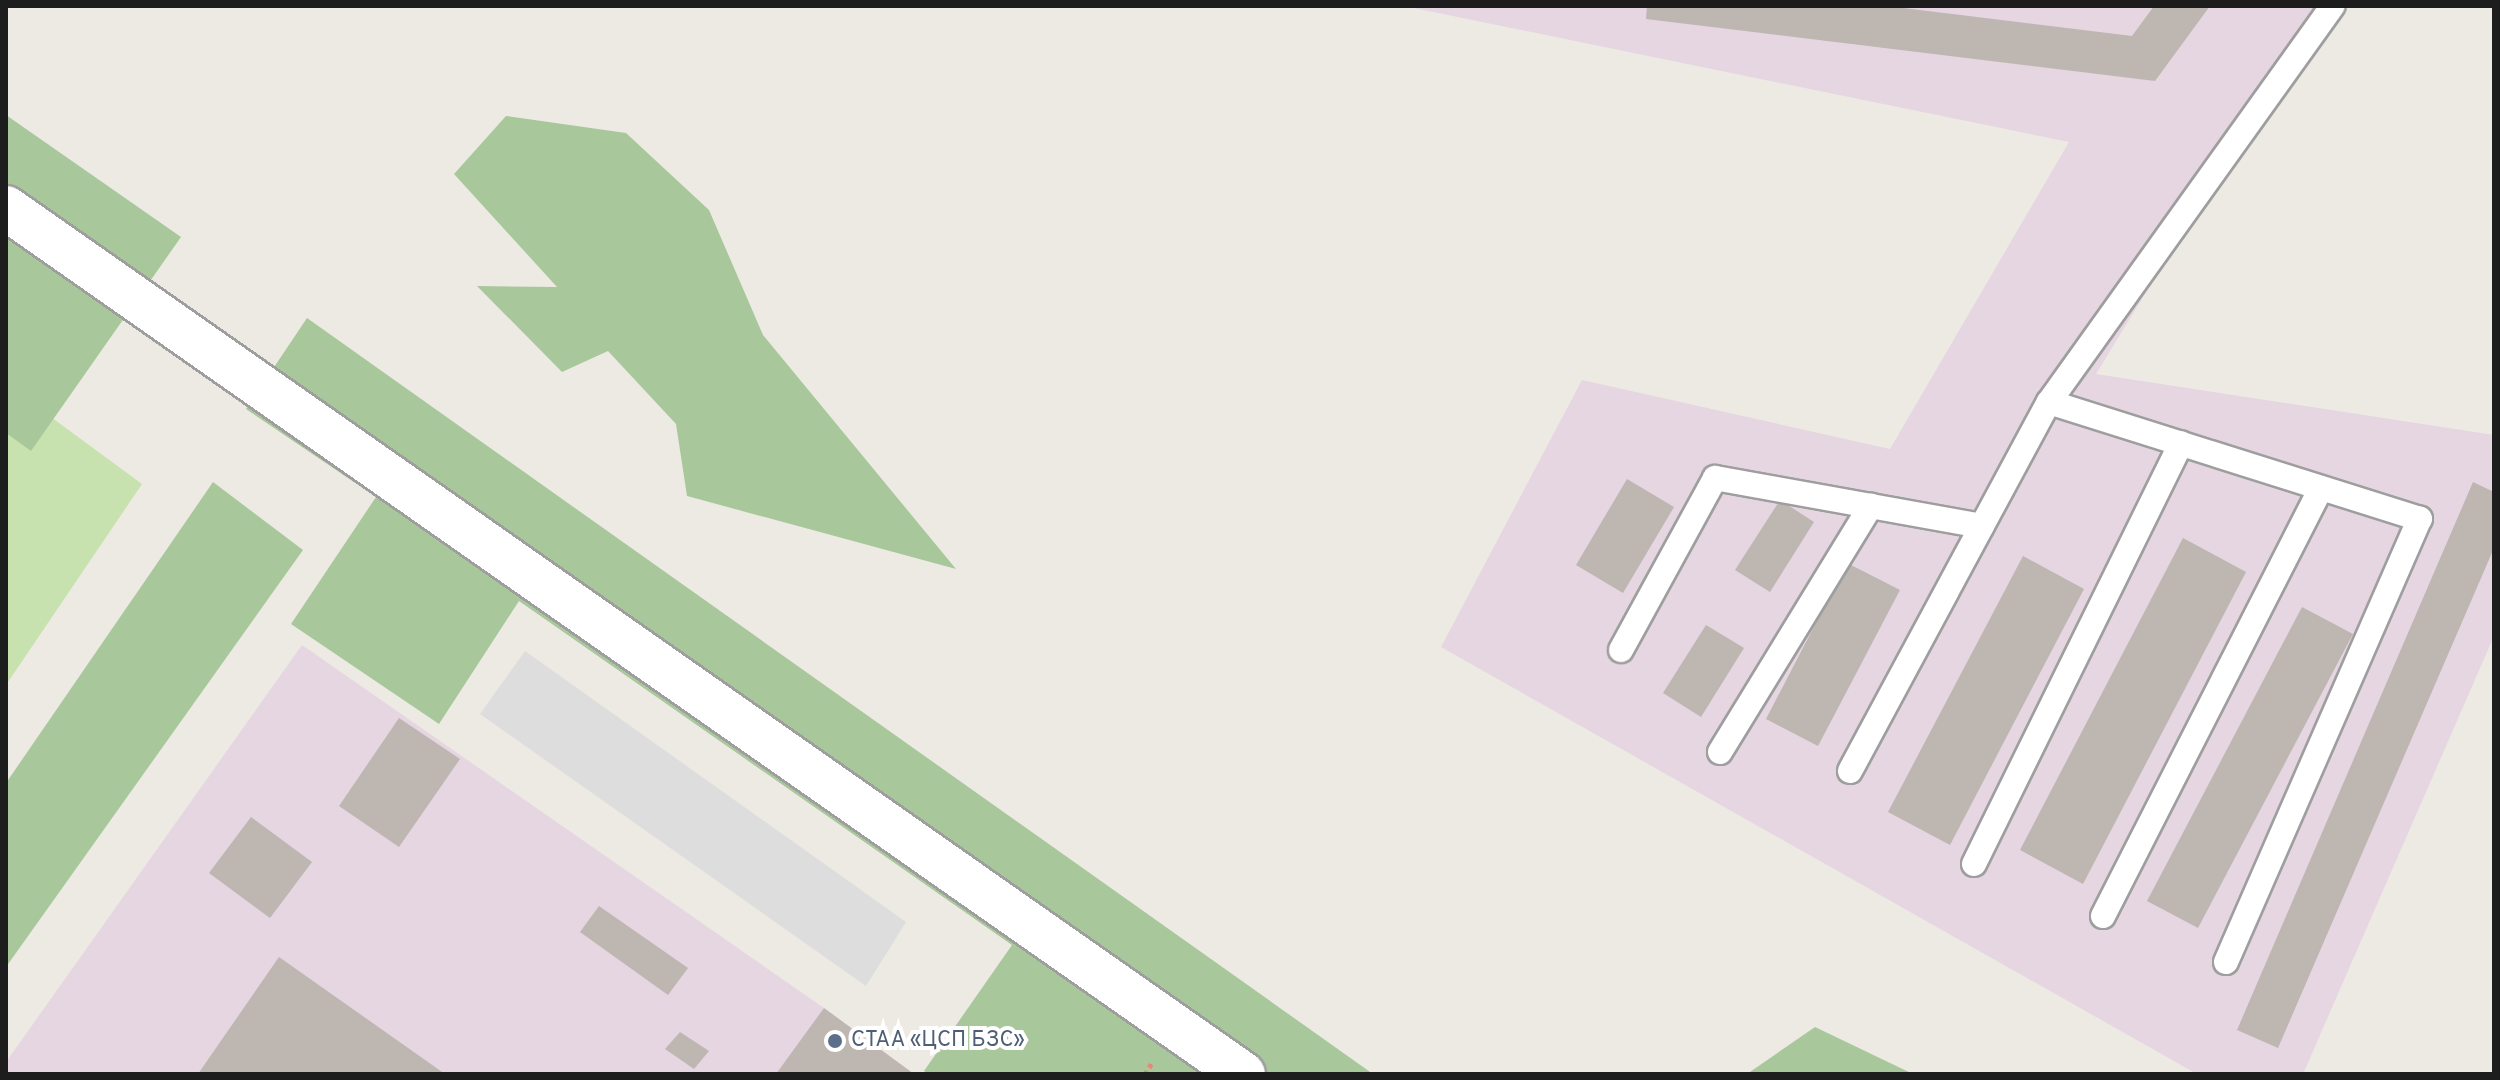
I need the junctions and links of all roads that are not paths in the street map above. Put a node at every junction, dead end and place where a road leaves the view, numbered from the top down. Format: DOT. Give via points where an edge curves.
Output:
graph roads {
  1 [pos="2333,6"];
  2 [pos="6,208"];
  3 [pos="2049,402"];
  4 [pos="2181,443"];
  5 [pos="2321,488"];
  6 [pos="1871,506"];
  7 [pos="1982,526"];
  8 [pos="1621,650"];
  9 [pos="1720,752"];
  10 [pos="1850,771"];
  11 [pos="1974,864"];
  12 [pos="2103,916"];
  13 [pos="2226,962"];
  14 [pos="1243,1074"];
  1 -- 3 [label="lane"];
  2 -- 14 [label="street"];
  3 -- 4 [label="lane"];
  3 -- 7 [label="lane"];
  4 -- 5 [label="lane"];
  4 -- 11 [label="lane"];
  5 -- 12 [label="lane"];
  5 -- 13 [label="lane" via="2420,519"];
  6 -- 7 [label="lane"];
  6 -- 8 [label="lane" via="1715,478"];
  6 -- 9 [label="lane"];
  7 -- 10 [label="lane"];
}
